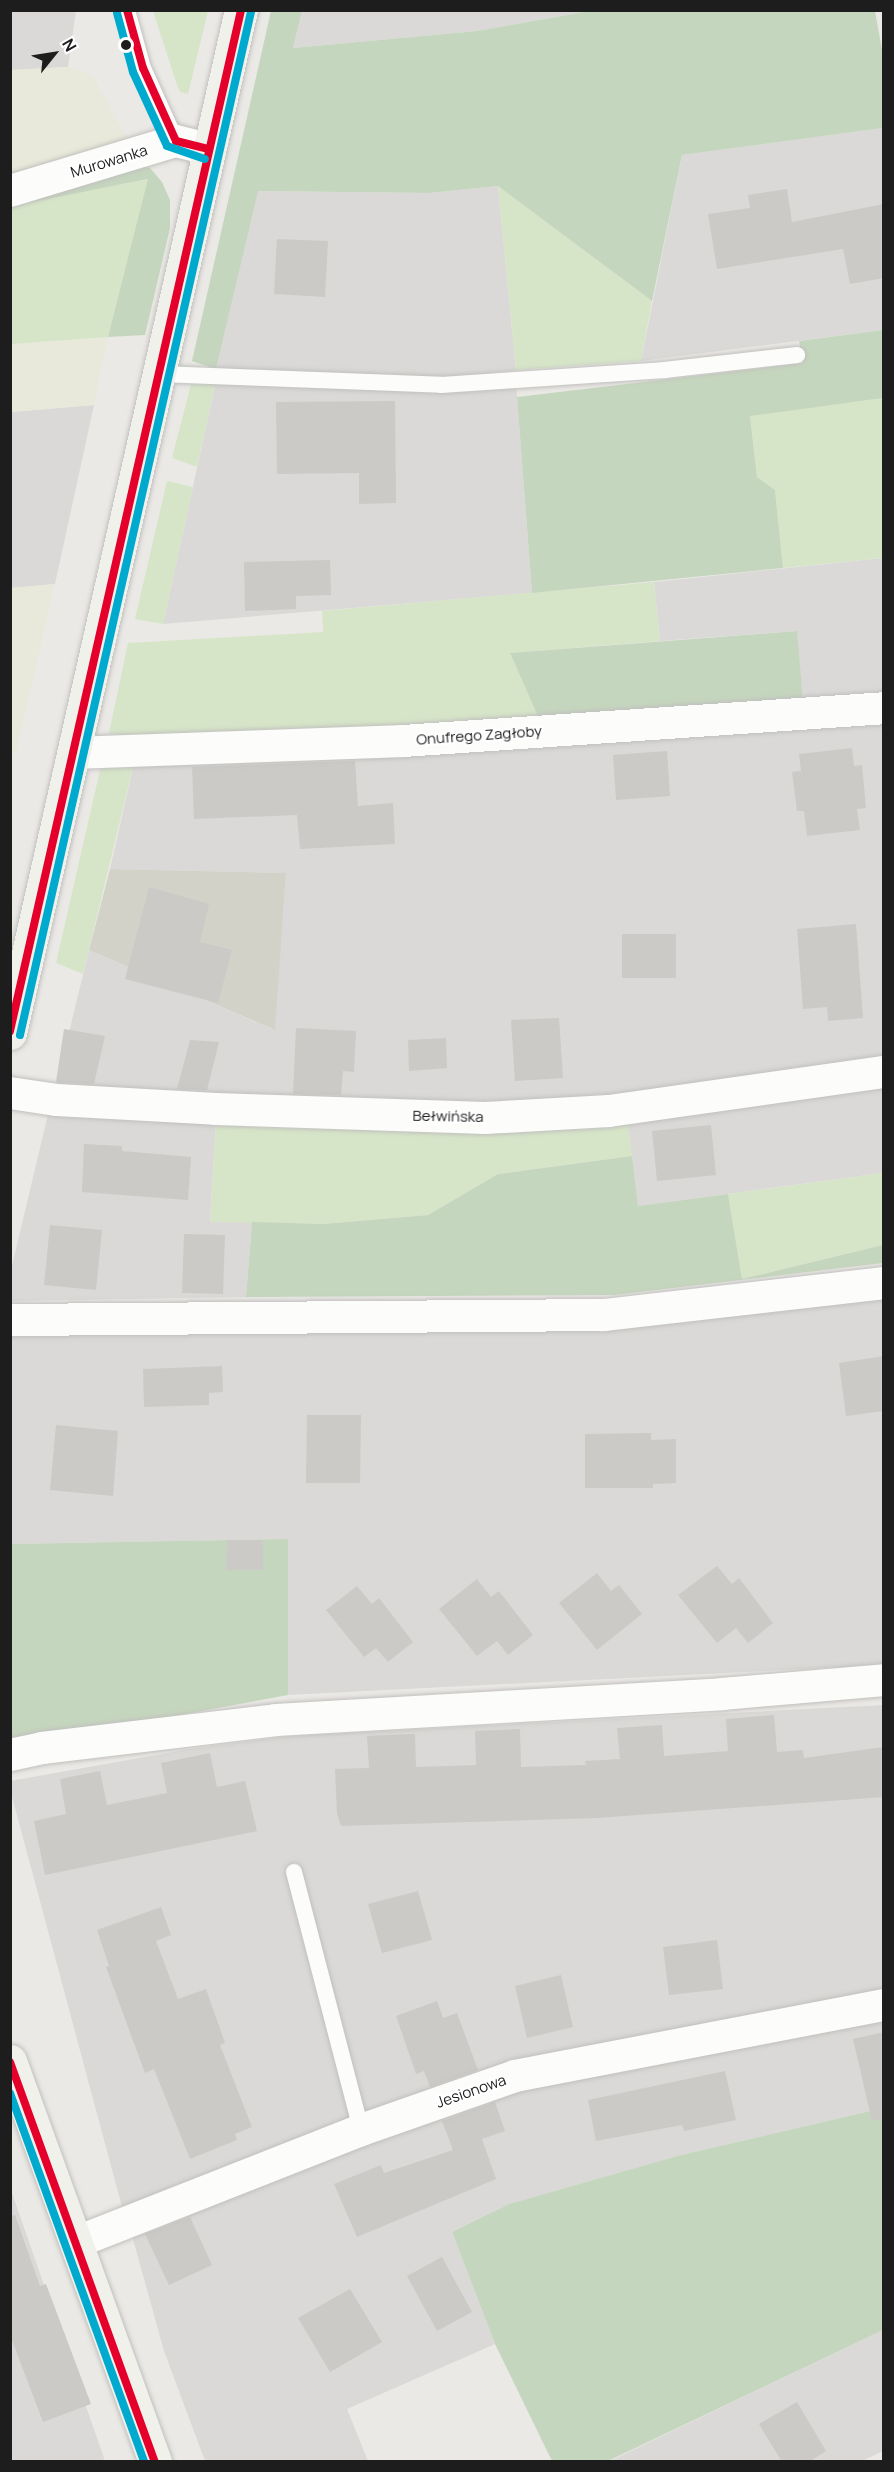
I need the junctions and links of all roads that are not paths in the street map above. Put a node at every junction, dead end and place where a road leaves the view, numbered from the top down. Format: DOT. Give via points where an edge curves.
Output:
graph roads {
  1 [pos="127,10"];
  2 [pos="241,10"];
  3 [pos="176,141"];
  4 [pos="208,149"];
  5 [pos="10,191"];
  6 [pos="797,355"];
  7 [pos="159,374"];
  8 [pos="884,708"];
  9 [pos="75,753"];
  10 [pos="10,1033"];
  11 [pos="884,1072"];
  12 [pos="10,1093"];
  13 [pos="884,1283"];
  14 [pos="10,1320"];
  15 [pos="884,1680"];
  16 [pos="10,1755"];
  17 [pos="294,1872"];
  18 [pos="884,2005"];
  19 [pos="10,2061"];
  20 [pos="360,2130"];
  21 [pos="77,2242"];
  22 [pos="155,2462"];
  1 -- 3 [label="lane" via="143,68"];
  2 -- 4 [label="main road"];
  3 -- 4 [label="street"];
  3 -- 5 [label="street, Murowanka"];
  4 -- 7 [label="main road"];
  6 -- 7 [label="lane" via="664,370 441,385"];
  7 -- 9 [label="main road"];
  8 -- 9 [label="street, Onufrego Zagłoby" via="403,741"];
  9 -- 10 [label="main road"];
  11 -- 12 [label="street, Bełwińska" via="609,1111 484,1118 216,1109 57,1100"];
  13 -- 14 [label="street" via="604,1315"];
  15 -- 16 [label="street" via="722,1694 276,1720"];
  17 -- 20 [label="lane"];
  18 -- 20 [label="street, Jesionowa" via="515,2076"];
  19 -- 21 [label="main road"];
  20 -- 21 [label="street, Jesionowa"];
  21 -- 22 [label="main road"];
}
